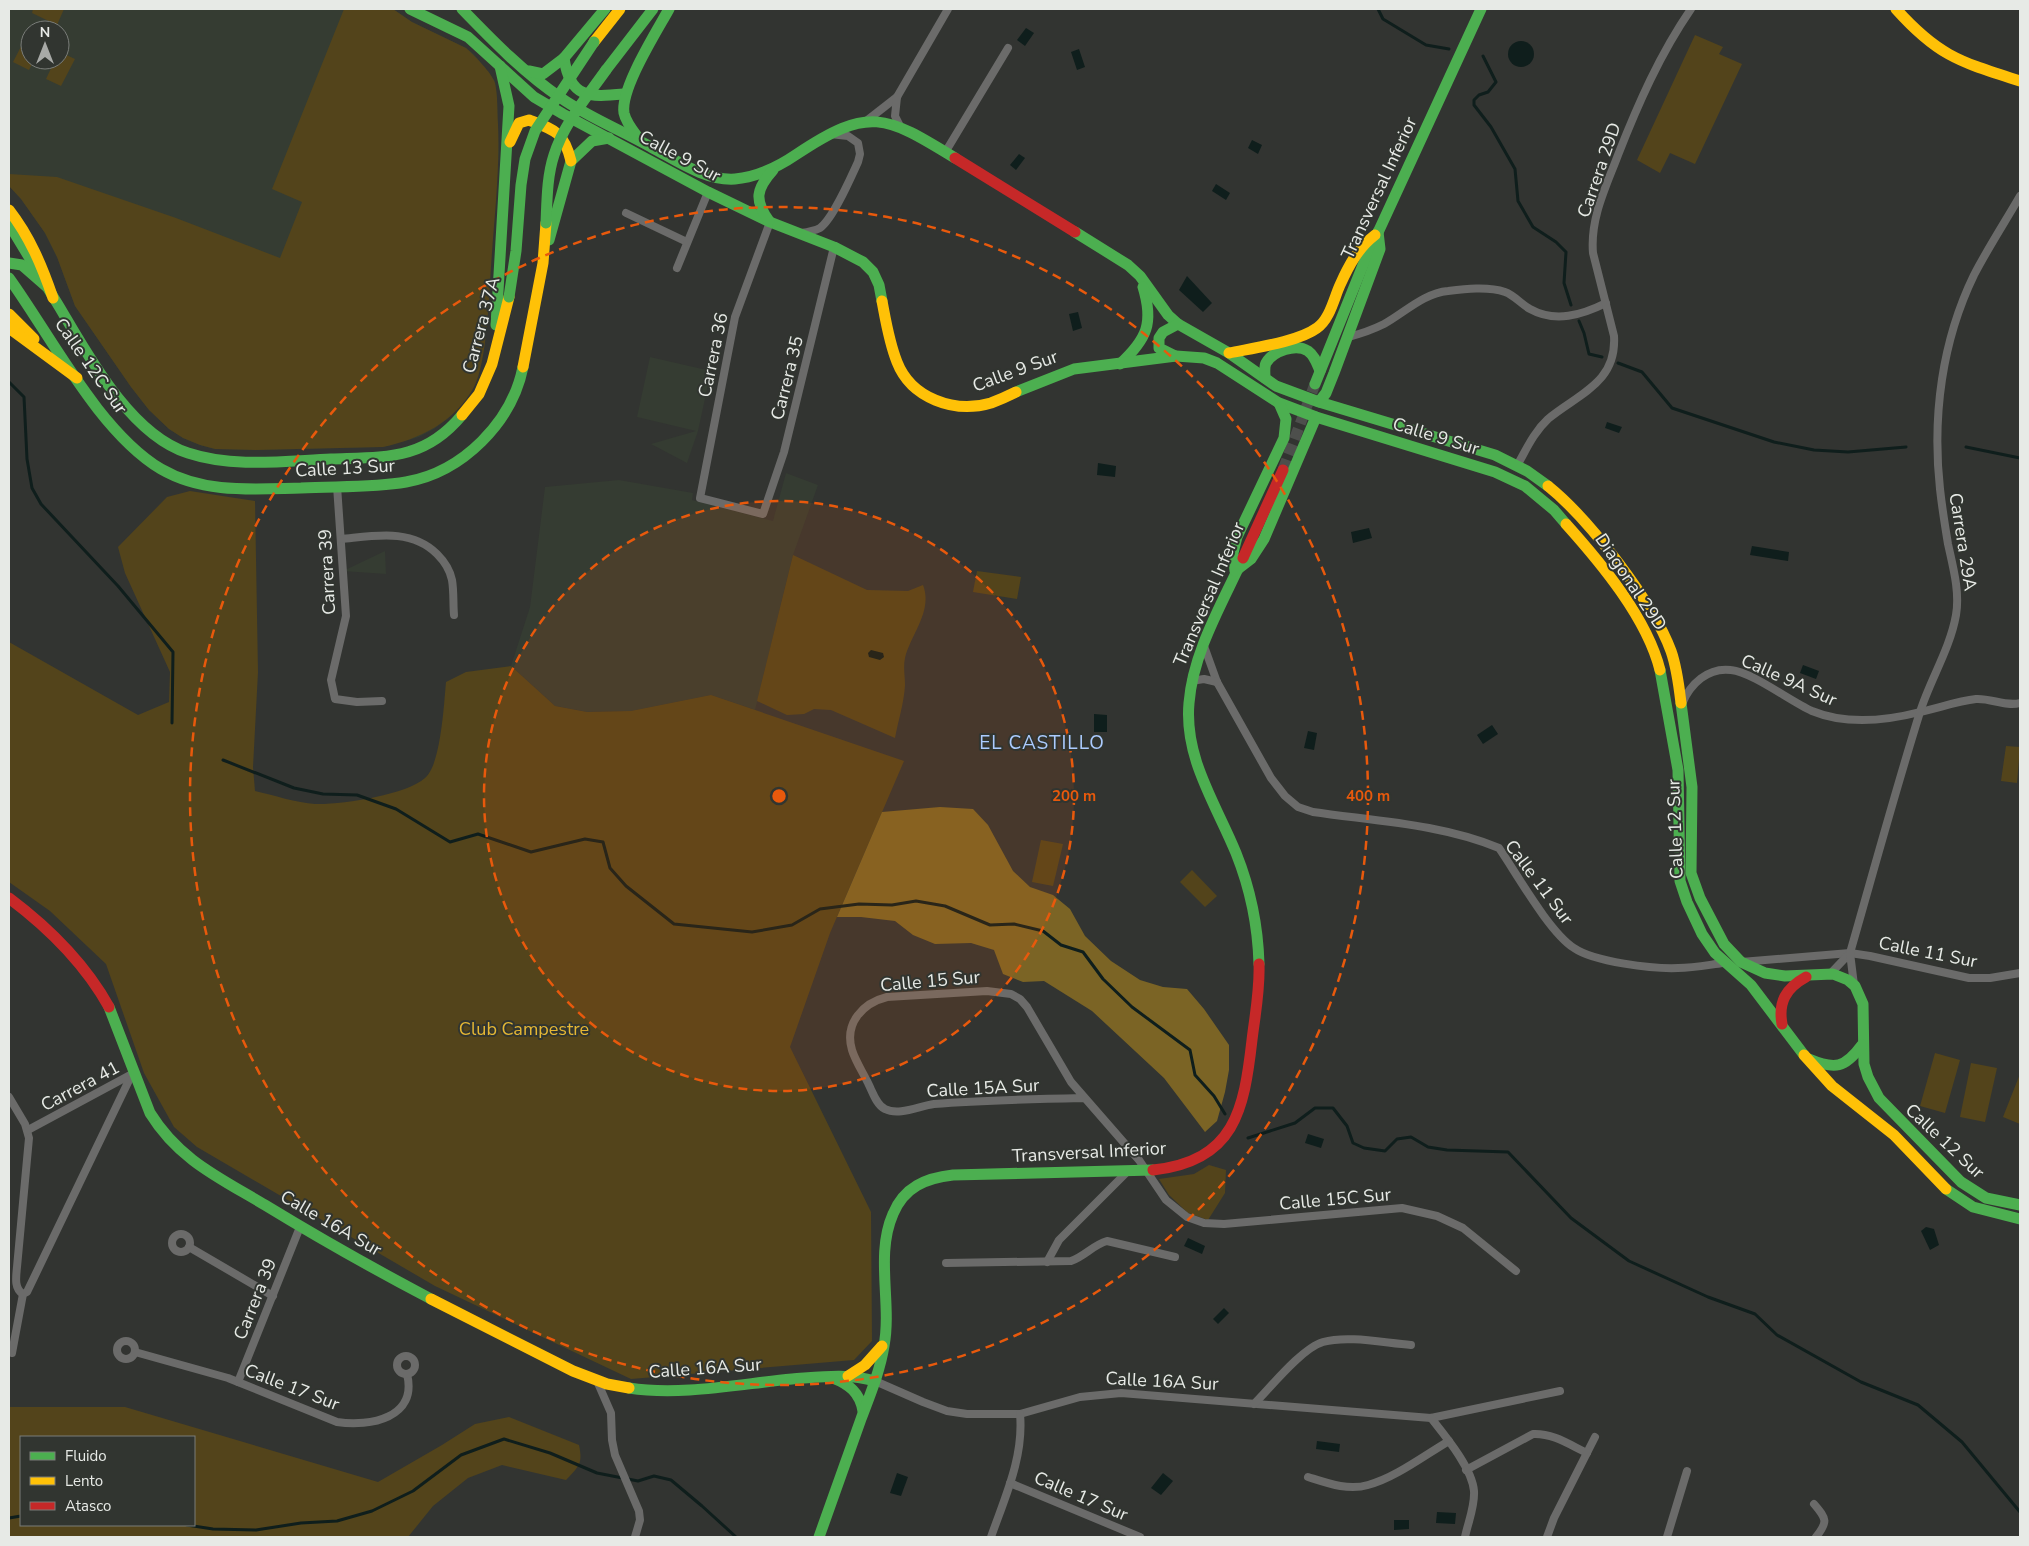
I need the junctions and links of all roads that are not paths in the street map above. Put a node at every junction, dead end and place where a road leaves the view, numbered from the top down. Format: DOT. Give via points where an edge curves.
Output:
graph roads {
  1 [pos="410,9"];
  2 [pos="462,9"];
  3 [pos="605,9"];
  4 [pos="620,9"];
  5 [pos="654,9"];
  6 [pos="669,9"];
  7 [pos="948,9"];
  8 [pos="1481,9"];
  9 [pos="1691,9"];
  10 [pos="1896,9"];
  11 [pos="1008,48"];
  12 [pos="564,58"];
  13 [pos="500,66"];
  14 [pos="525,69"];
  15 [pos="2020,80"];
  16 [pos="625,94"];
  17 [pos="897,97"];
  18 [pos="865,122"];
  19 [pos="900,126"];
  20 [pos="826,134"];
  21 [pos="609,138"];
  22 [pos="641,141"];
  23 [pos="946,151"];
  24 [pos="507,152"];
  25 [pos="571,161"];
  26 [pos="776,167"];
  27 [pos="708,192"];
  28 [pos="2020,196"];
  29 [pos="9,210"];
  30 [pos="626,213"];
  31 [pos="770,222"];
  32 [pos="9,224"];
  33 [pos="1378,232"];
  34 [pos="797,233"];
  35 [pos="688,242"];
  36 [pos="834,247"];
  37 [pos="9,263"];
  38 [pos="543,263"];
  39 [pos="677,268"];
  40 [pos="1140,276"];
  41 [pos="9,278"];
  42 [pos="46,286"];
  43 [pos="52,298"];
  44 [pos="1606,303"];
  45 [pos="9,314"];
  46 [pos="1178,324"];
  47 [pos="9,328"];
  48 [pos="1348,337"];
  49 [pos="496,350"];
  50 [pos="1229,353"];
  51 [pos="1176,356"];
  52 [pos="58,365"];
  53 [pos="1118,365"];
  54 [pos="1320,371"];
  55 [pos="101,374"];
  56 [pos="77,378"];
  57 [pos="1265,378"];
  58 [pos="1315,384"];
  59 [pos="1319,402"];
  60 [pos="1279,403"];
  61 [pos="1316,417"];
  62 [pos="1518,464"];
  63 [pos="1283,470"];
  64 [pos="1533,474"];
  65 [pos="337,486"];
  66 [pos="1525,486"];
  67 [pos="238,490"];
  68 [pos="763,514"];
  69 [pos="341,539"];
  70 [pos="1236,571"];
  71 [pos="454,616"];
  72 [pos="1204,644"];
  73 [pos="1677,680"];
  74 [pos="1191,681"];
  75 [pos="1217,682"];
  76 [pos="1696,682"];
  77 [pos="382,701"];
  78 [pos="1681,706"];
  79 [pos="2018,706"];
  80 [pos="1920,712"];
  81 [pos="1670,720"];
  82 [pos="9,898"];
  83 [pos="1850,953"];
  84 [pos="1741,962"];
  85 [pos="1724,963"];
  86 [pos="1831,973"];
  87 [pos="2020,973"];
  88 [pos="1812,974"];
  89 [pos="1854,984"];
  90 [pos="1012,994"];
  91 [pos="1782,1026"];
  92 [pos="1862,1045"];
  93 [pos="1808,1058"];
  94 [pos="132,1074"];
  95 [pos="9,1097"];
  96 [pos="1083,1098"];
  97 [pos="886,1110"];
  98 [pos="28,1130"];
  99 [pos="1162,1169"];
  100 [pos="1146,1170"];
  101 [pos="1108,1172"];
  102 [pos="1128,1172"];
  103 [pos="1156,1183"];
  104 [pos="1108,1190"];
  105 [pos="2020,1205"];
  106 [pos="2020,1219"];
  107 [pos="300,1227"];
  108 [pos="189,1247"];
  109 [pos="1175,1258"];
  110 [pos="1047,1262"];
  111 [pos="946,1263"];
  112 [pos="1516,1270"];
  113 [pos="23,1294"];
  114 [pos="273,1296"];
  115 [pos="886,1340"];
  116 [pos="1411,1345"];
  117 [pos="135,1352"];
  118 [pos="12,1353"];
  119 [pos="407,1374"];
  120 [pos="829,1376"];
  121 [pos="848,1376"];
  122 [pos="597,1381"];
  123 [pos="875,1381"];
  124 [pos="238,1382"];
  125 [pos="1560,1390"];
  126 [pos="1266,1391"];
  127 [pos="1254,1404"];
  128 [pos="1269,1406"];
  129 [pos="864,1413"];
  130 [pos="1020,1414"];
  131 [pos="1431,1418"];
  132 [pos="1595,1437"];
  133 [pos="1449,1441"];
  134 [pos="1587,1453"];
  135 [pos="1466,1470"];
  136 [pos="1687,1471"];
  137 [pos="1308,1477"];
  138 [pos="1010,1483"];
  139 [pos="1814,1504"];
  140 [pos="635,1537"];
  141 [pos="819,1537"];
  142 [pos="991,1537"];
  143 [pos="1140,1537"];
  144 [pos="1466,1537"];
  145 [pos="1547,1537"];
  146 [pos="1667,1537"];
  147 [pos="1816,1537"];
  1 -- 13 [label="main road, Calle 9 Sur" via="468,37"];
  2 -- 14 [label="main road, Calle 9 Sur"];
  3 -- 12 [label="main road"];
  4 -- 49 [label="main road, Carrera 37A, bridge" via="535,131 520,185 516,251"];
  5 -- 38 [label="main road, bridge" via="606,70 556,147 547,194"];
  6 -- 16 [label="main road"];
  7 -- 17 [label="street"];
  8 -- 33 [label="main road, Transversal Inferior"];
  9 -- 44 [label="street, Carrera 29D" via="1636,110 1600,202 1592,241"];
  10 -- 15 [label="main road" via="1918,33 1948,56"];
  11 -- 23 [label="street"];
  12 -- 14 [label="main road" via="542,74"];
  12 -- 16 [label="main road" via="569,83 577,90 604,96"];
  13 -- 21 [label="main road, Calle 9 Sur" via="534,97"];
  13 -- 24 [label="main road" via="509,106"];
  14 -- 22 [label="main road, Calle 9 Sur" via="562,99"];
  16 -- 22 [label="main road" via="624,113"];
  17 -- 18 [label="street"];
  17 -- 19 [label="street" via="895,116"];
  18 -- 19 [label="main road, Calle 9 Sur" via="880,121"];
  18 -- 20 [label="main road, Calle 9 Sur"];
  19 -- 23 [label="main road, Calle 9 Sur"];
  20 -- 26 [label="main road, Calle 9 Sur"];
  20 -- 34 [label="street" via="848,136 858,143 858,162 829,219 811,232"];
  21 -- 25 [label="main road" via="592,141"];
  21 -- 27 [label="main road, Calle 9 Sur"];
  22 -- 26 [label="main road, Calle 9 Sur" via="697,171 726,178 746,178"];
  23 -- 40 [label="main road, Calle 9 Sur" via="1107,251"];
  24 -- 25 [label="main road" via="519,123 529,120 564,136"];
  24 -- 49 [label="main road"];
  25 -- 38 [label="main road"];
  26 -- 31 [label="main road" via="763,180 757,197"];
  27 -- 31 [label="main road, Calle 9 Sur"];
  27 -- 35 [label="street"];
  28 -- 80 [label="street, Carrera 29A" via="1974,275 1952,333 1940,389 1936,426 1937,464 1958,599 1951,635"];
  29 -- 43 [label="main road" via="37,252"];
  30 -- 35 [label="street"];
  31 -- 34 [label="main road, Calle 9 Sur"];
  31 -- 68 [label="street, Carrera 36" via="731,332 700,498"];
  32 -- 42 [label="main road, Calle 12C Sur"];
  33 -- 48 [label="main road" via="1380,249"];
  33 -- 50 [label="main road" via="1365,242 1351,262 1328,313 1317,328 1295,337"];
  33 -- 54 [label="main road, Transversal Inferior"];
  34 -- 36 [label="main road, Calle 9 Sur"];
  35 -- 39 [label="street"];
  36 -- 53 [label="main road, Calle 9 Sur" via="864,262 873,272 897,363 918,390 935,400 952,405 990,403 1074,369"];
  36 -- 68 [label="street, Carrera 35" via="784,452"];
  37 -- 42 [label="main road" via="22,265"];
  38 -- 65 [label="main road, Calle 13 Sur" via="520,382 504,414 486,438 455,463 407,482"];
  40 -- 46 [label="main road, Calle 9 Sur"];
  40 -- 53 [label="main road" via="1148,300 1149,324 1142,343"];
  41 -- 56 [label="main road, Calle 12C Sur"];
  42 -- 43 [label="main road, Calle 12C Sur"];
  43 -- 55 [label="main road, Calle 12C Sur"];
  44 -- 48 [label="street" via="1588,312 1558,317 1534,311 1498,290 1446,291 1416,304 1384,324"];
  44 -- 62 [label="street, Carrera 29D" via="1615,348 1607,372 1537,431"];
  45 -- 52 [label="main road"];
  46 -- 50 [label="main road, Calle 9 Sur"];
  46 -- 51 [label="main road" via="1164,330 1158,341 1159,348"];
  47 -- 52 [label="main road"];
  48 -- 59 [label="main road" via="1326,393"];
  49 -- 55 [label="main road, Carrera 37A" via="479,394 458,421 413,452 387,457 241,462 213,460 186,453 162,440 131,414"];
  50 -- 57 [label="main road, Calle 9 Sur"];
  51 -- 53 [label="main road, Calle 9 Sur"];
  51 -- 60 [label="main road, Calle 9 Sur" via="1217,362"];
  52 -- 56 [label="main road"];
  54 -- 57 [label="main road" via="1311,351 1298,347 1271,356 1265,365"];
  54 -- 58 [label="main road, Transversal Inferior"];
  56 -- 67 [label="main road, Calle 12C Sur" via="108,424 147,461 168,474 200,486"];
  57 -- 59 [label="main road, Calle 9 Sur" via="1294,394"];
  59 -- 62 [label="main road, Calle 9 Sur"];
  60 -- 61 [label="main road, Calle 9 Sur"];
  60 -- 70 [label="main road" via="1286,419 1284,438 1237,537 1233,553"];
  61 -- 66 [label="main road, Calle 9 Sur" via="1495,472"];
  61 -- 70 [label="main road" via="1264,539 1251,559"];
  62 -- 64 [label="main road, Calle 9 Sur"];
  63 -- 70 [label="main road, Transversal Inferior"];
  64 -- 73 [label="main road, Diagonal 29D" via="1554,490 1587,525 1636,591 1668,643"];
  65 -- 67 [label="main road, Calle 13 Sur"];
  65 -- 69 [label="street, Carrera 39"];
  66 -- 81 [label="main road, Diagonal 29D" via="1554,510 1586,545 1637,618 1657,658"];
  69 -- 71 [label="street" via="407,537 431,548 444,562 452,580"];
  69 -- 77 [label="street, Carrera 39" via="346,616 332,680 335,699"];
  70 -- 72 [label="main road, Transversal Inferior"];
  72 -- 74 [label="main road, Transversal Inferior"];
  72 -- 75 [label="street, Calle 11 Sur"];
  73 -- 76 [label="street"];
  73 -- 78 [label="main road, Calle 12 Sur"];
  74 -- 75 [label="street"];
  74 -- 99 [label="main road, Transversal Inferior" via="1188,714 1193,755 1240,865 1250,900 1258,946 1259,991 1249,1069 1232,1126 1205,1155"];
  75 -- 85 [label="street, Calle 11 Sur" via="1270,778 1298,807 1313,812 1447,831 1499,848 1555,931 1574,949 1620,962 1676,968"];
  76 -- 78 [label="street"];
  76 -- 80 [label="street, Calle 9A Sur" via="1712,672 1730,669 1750,676 1788,699 1826,716 1874,720"];
  78 -- 84 [label="main road, Calle 12 Sur" via="1693,798 1691,873 1694,886 1717,932"];
  79 -- 80 [label="street, Calle 9A Sur" via="1976,699"];
  80 -- 83 [label="street, Carrera 29A"];
  81 -- 85 [label="main road, Calle 12 Sur" via="1679,778 1680,881 1684,897 1701,931"];
  82 -- 94 [label="main road, Calle 16A Sur" via="49,931 98,988 117,1025"];
  83 -- 84 [label="street, Calle 11 Sur"];
  83 -- 86 [label="street, Carrera 29A"];
  83 -- 87 [label="street, Calle 11 Sur" via="1969,978"];
  83 -- 89 [label="street, Carrera 29A"];
  84 -- 88 [label="main road, Calle 12 Sur" via="1775,975"];
  85 -- 91 [label="main road, Calle 12 Sur" via="1752,986"];
  86 -- 88 [label="main road, Calle 12 Sur"];
  86 -- 89 [label="main road, Calle 12 Sur"];
  88 -- 91 [label="main road" via="1798,981 1783,996"];
  89 -- 92 [label="main road, Calle 12 Sur" via="1863,1004"];
  90 -- 96 [label="street, Calle 15C Sur" via="1027,1007"];
  90 -- 97 [label="street, Calle 15 Sur" via="987,991 887,997 864,1006 852,1027 852,1049 878,1103"];
  91 -- 93 [label="main road, Calle 12 Sur"];
  92 -- 93 [label="main road" via="1853,1058 1839,1066 1821,1064"];
  92 -- 105 [label="main road, Calle 12 Sur" via="1868,1078 1891,1114 1953,1177 1978,1194"];
  93 -- 106 [label="main road, Calle 12 Sur" via="1823,1077 1896,1137 1944,1188 1981,1210"];
  94 -- 98 [label="street, Carrera 41"];
  94 -- 107 [label="main road, Calle 16A Sur" via="168,1140 195,1162"];
  94 -- 113 [label="street, Carrera 41" via="27,1292"];
  95 -- 98 [label="street"];
  96 -- 97 [label="street, Calle 15A Sur" via="997,1100 932,1104 899,1112"];
  96 -- 100 [label="street, Calle 15C Sur"];
  98 -- 113 [label="street, Carrera 41" via="16,1267 16,1286"];
  99 -- 100 [label="main road, Transversal Inferior"];
  99 -- 103 [label="street"];
  100 -- 102 [label="main road, Transversal Inferior"];
  100 -- 103 [label="street, Calle 15C Sur"];
  101 -- 102 [label="main road, Transversal Inferior"];
  101 -- 104 [label="street"];
  101 -- 115 [label="main road, Transversal Inferior" via="964,1175 934,1178 914,1186 899,1201 888,1230 885,1248"];
  102 -- 104 [label="street"];
  103 -- 112 [label="street, Calle 15C Sur" via="1174,1207 1187,1217 1204,1223 1224,1224 1402,1208 1437,1216 1462,1228"];
  104 -- 110 [label="street" via="1059,1240"];
  107 -- 114 [label="street, Carrera 39"];
  107 -- 122 [label="main road, Calle 16A Sur" via="434,1302"];
  108 -- 114 [label="street"];
  109 -- 110 [label="street" via="1107,1241 1098,1243 1072,1261"];
  110 -- 111 [label="street"];
  113 -- 118 [label="street, Carrera 41"];
  114 -- 124 [label="street, Carrera 39"];
  115 -- 121 [label="main road" via="871,1360"];
  115 -- 123 [label="main road, Transversal Inferior"];
  116 -- 126 [label="street" via="1339,1339 1321,1343 1307,1351"];
  117 -- 124 [label="street, Calle 17 Sur"];
  119 -- 124 [label="street, Calle 17 Sur" via="410,1385 404,1403 385,1419 364,1424 337,1422"];
  120 -- 121 [label="main road, Calle 16A Sur"];
  120 -- 122 [label="main road, Calle 16A Sur" via="670,1391 645,1391"];
  120 -- 129 [label="main road" via="856,1391"];
  121 -- 123 [label="main road, Calle 16A Sur"];
  122 -- 140 [label="street" via="612,1413 612,1440 636,1502 640,1520"];
  123 -- 129 [label="main road, Transversal Inferior"];
  123 -- 130 [label="street, Calle 16A Sur" via="947,1411"];
  125 -- 131 [label="street, Calle 16A Sur"];
  126 -- 127 [label="street"];
  126 -- 128 [label="street"];
  127 -- 128 [label="street, Calle 16A Sur"];
  127 -- 130 [label="street, Calle 16A Sur" via="1103,1394 1071,1399"];
  128 -- 131 [label="street, Calle 16A Sur"];
  129 -- 141 [label="main road, Transversal Inferior"];
  130 -- 138 [label="street" via="1019,1453"];
  131 -- 133 [label="street"];
  132 -- 134 [label="street"];
  133 -- 135 [label="street"];
  133 -- 137 [label="street" via="1368,1486 1338,1485"];
  134 -- 135 [label="street" via="1553,1436 1533,1434"];
  134 -- 145 [label="street"];
  135 -- 144 [label="street" via="1474,1491"];
  136 -- 146 [label="street"];
  138 -- 142 [label="street"];
  138 -- 143 [label="street, Calle 17 Sur"];
  139 -- 147 [label="street" via="1825,1521"];
}
